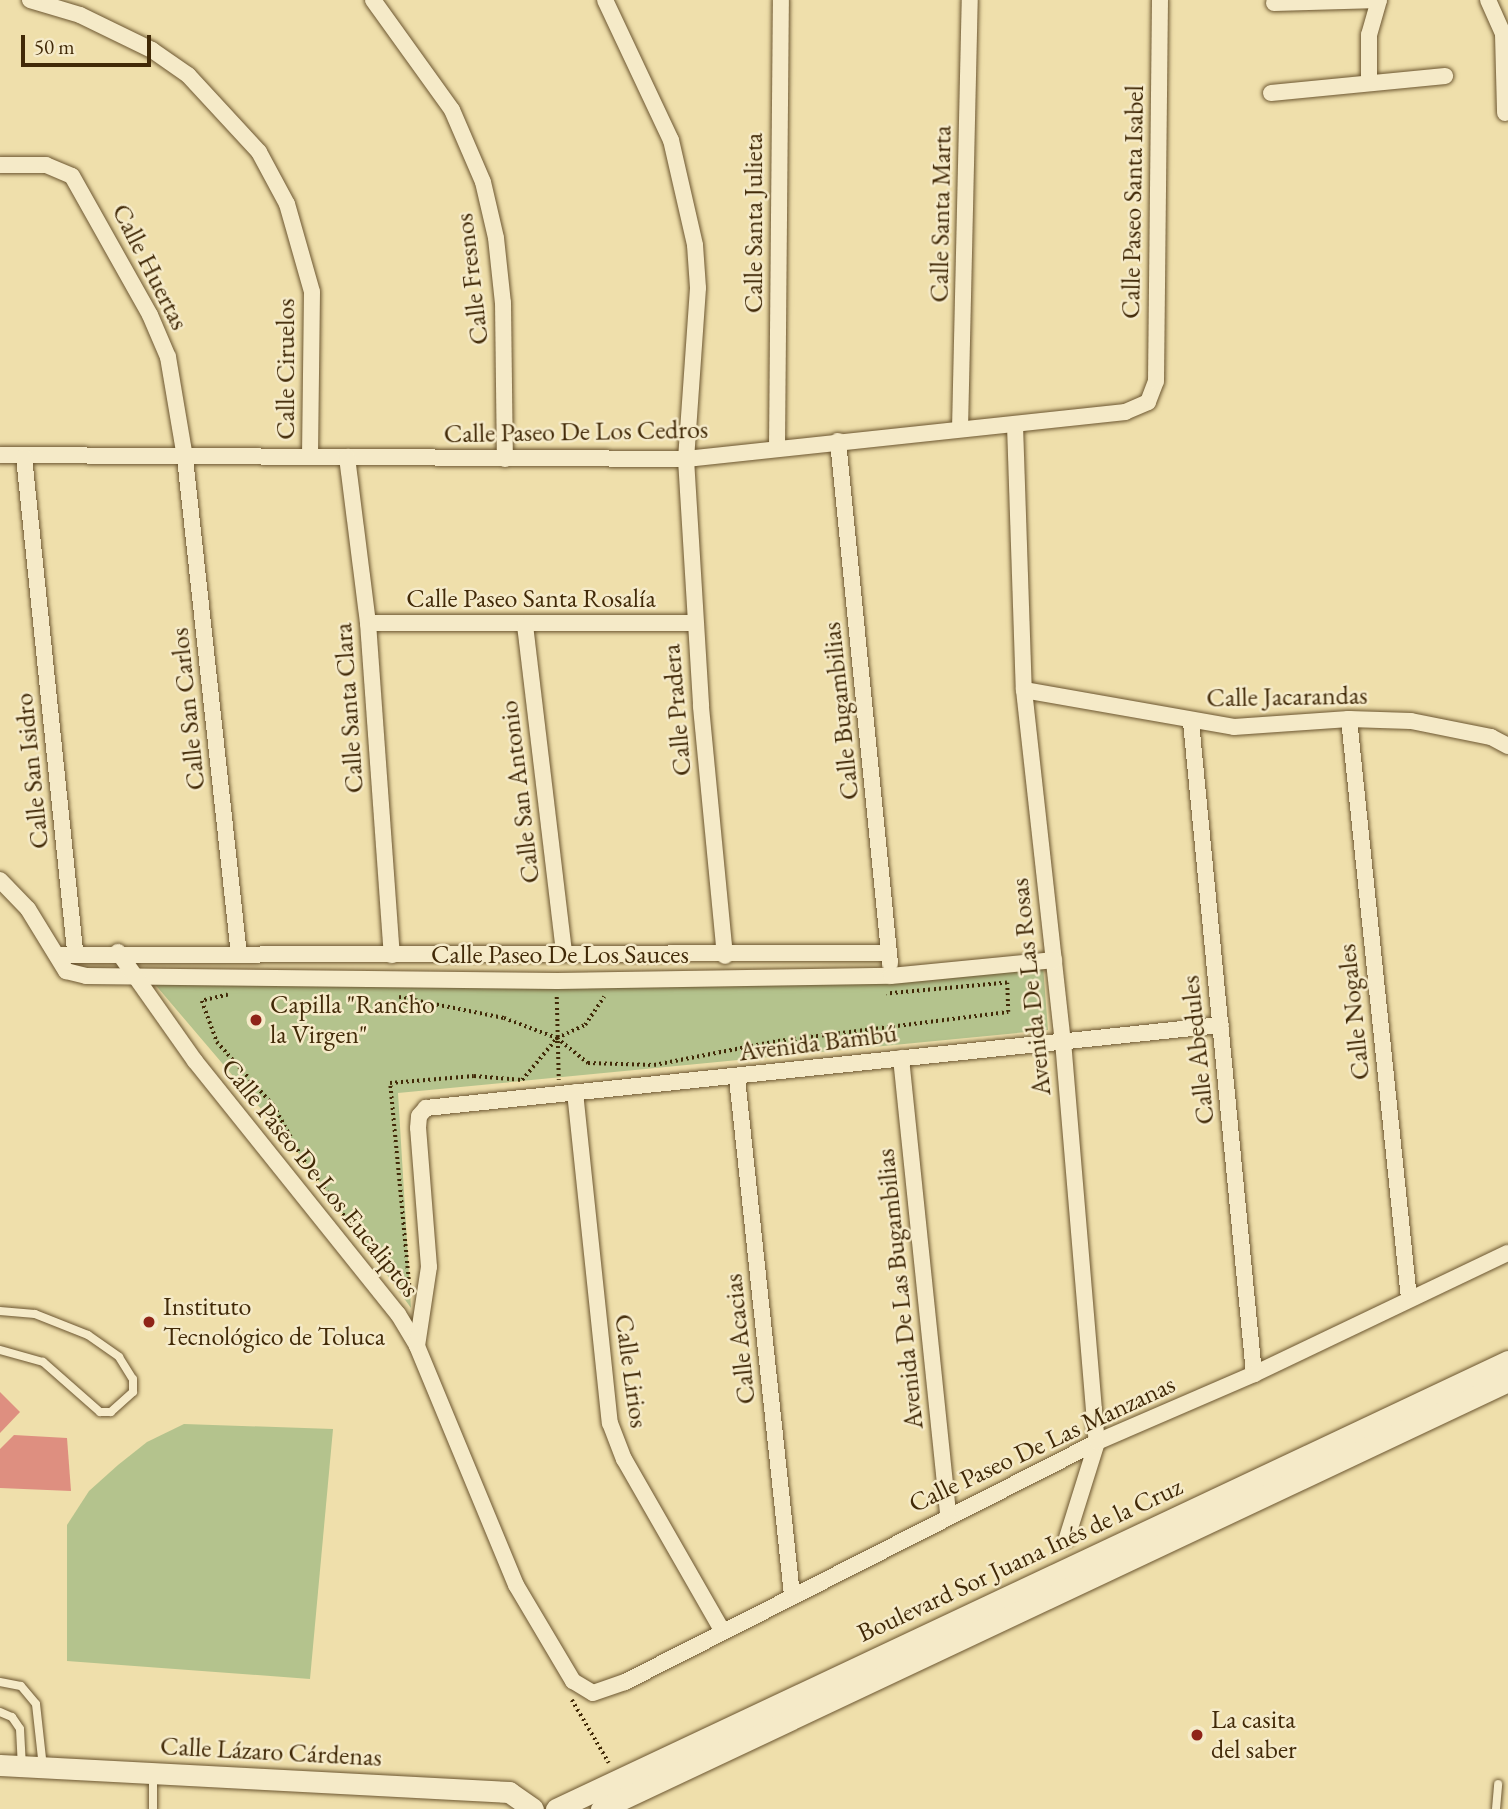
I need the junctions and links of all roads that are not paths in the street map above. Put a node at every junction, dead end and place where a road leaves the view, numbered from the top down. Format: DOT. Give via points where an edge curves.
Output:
graph roads {
  1 [pos="30,0"];
  2 [pos="373,0"];
  3 [pos="605,0"];
  4 [pos="780,0"];
  5 [pos="971,0"];
  6 [pos="1160,0"];
  7 [pos="1379,0"];
  8 [pos="1488,0"];
  9 [pos="1274,3"];
  10 [pos="1445,76"];
  11 [pos="1369,83"];
  12 [pos="1271,93"];
  13 [pos="1505,113"];
  14 [pos="0,164"];
  15 [pos="1148,402"];
  16 [pos="1015,425"];
  17 [pos="960,429"];
  18 [pos="838,441"];
  19 [pos="777,447"];
  20 [pos="0,455"];
  21 [pos="24,457"];
  22 [pos="310,457"];
  23 [pos="347,457"];
  24 [pos="185,458"];
  25 [pos="505,459"];
  26 [pos="686,459"];
  27 [pos="368,623"];
  28 [pos="695,623"];
  29 [pos="525,625"];
  30 [pos="1024,690"];
  31 [pos="1349,719"];
  32 [pos="1191,722"];
  33 [pos="1508,746"];
  34 [pos="0,880"];
  35 [pos="118,952"];
  36 [pos="889,953"];
  37 [pos="75,954"];
  38 [pos="564,954"];
  39 [pos="57,955"];
  40 [pos="239,955"];
  41 [pos="392,955"];
  42 [pos="725,956"];
  43 [pos="1054,960"];
  44 [pos="891,976"];
  45 [pos="135,977"];
  46 [pos="1221,1025"];
  47 [pos="1063,1041"];
  48 [pos="901,1058"];
  49 [pos="737,1077"];
  50 [pos="567,1093"];
  51 [pos="1508,1253"];
  52 [pos="1409,1300"];
  53 [pos="0,1311"];
  54 [pos="417,1346"];
  55 [pos="0,1350"];
  56 [pos="1508,1362"];
  57 [pos="1254,1374"];
  58 [pos="1508,1381"];
  59 [pos="1097,1442"];
  60 [pos="948,1514"];
  61 [pos="1067,1538"];
  62 [pos="1085,1570"];
  63 [pos="792,1595"];
  64 [pos="722,1630"];
  65 [pos="0,1682"];
  66 [pos="603,1692"];
  67 [pos="0,1712"];
  68 [pos="0,1765"];
  69 [pos="32,1767"];
  70 [pos="153,1774"];
  71 [pos="1498,1784"];
  72 [pos="153,1809"];
  73 [pos="533,1809"];
  74 [pos="556,1809"];
  75 [pos="601,1809"];
  76 [pos="1496,1809"];
  1 -- 22 [label="street, Calle Ciruelos" via="80,15 152,50 188,75 259,152 287,204 313,292"];
  2 -- 25 [label="street, Calle Fresnos" via="452,110 483,182 496,238 503,303"];
  3 -- 26 [label="street, Calle Pradera" via="658,106 689,206 698,288"];
  4 -- 19 [label="street, Calle Santa Julieta"];
  5 -- 17 [label="street, Calle Santa Marta"];
  6 -- 15 [label="street, Calle Paseo Santa Isabel" via="1156,381"];
  7 -- 9 [label="street"];
  7 -- 11 [label="street" via="1369,35"];
  8 -- 13 [label="street" via="1503,34"];
  10 -- 11 [label="street"];
  11 -- 12 [label="street"];
  14 -- 24 [label="street, Calle Huertas" via="58,167 80,186 161,338 177,394"];
  15 -- 16 [label="street, Calle Paseo De Los Cedros" via="1125,412"];
  16 -- 17 [label="street, Calle Paseo De Los Cedros"];
  16 -- 30 [label="street, Avenida De Las Rosas"];
  17 -- 18 [label="street, Calle Paseo De Los Cedros"];
  18 -- 19 [label="street, Calle Paseo De Los Cedros"];
  18 -- 36 [label="street, Calle Bugambilias"];
  19 -- 26 [label="street, Calle Paseo De Los Cedros"];
  20 -- 21 [label="street, Calle Paseo De Los Cedros"];
  21 -- 24 [label="street, Calle Paseo De Los Cedros"];
  21 -- 37 [label="street, Calle San Isidro"];
  22 -- 23 [label="street, Calle Paseo De Los Cedros"];
  22 -- 24 [label="street, Calle Paseo De Los Cedros"];
  23 -- 25 [label="street, Calle Paseo De Los Cedros"];
  23 -- 27 [label="street, Calle Santa Clara"];
  24 -- 40 [label="street, Calle San Carlos"];
  25 -- 26 [label="street, Calle Paseo De Los Cedros"];
  26 -- 28 [label="street, Calle Pradera"];
  27 -- 29 [label="street, Calle Paseo Santa Rosalía"];
  27 -- 41 [label="street, Calle Santa Clara"];
  28 -- 29 [label="street, Calle Paseo Santa Rosalía"];
  28 -- 42 [label="street, Calle Pradera"];
  29 -- 38 [label="street, Calle San Antonio"];
  30 -- 32 [label="street, Calle Jacarandas"];
  30 -- 43 [label="street, Avenida De Las Rosas"];
  31 -- 32 [label="street, Calle Jacarandas" via="1268,727"];
  31 -- 33 [label="street, Calle Jacarandas" via="1411,721 1478,734"];
  31 -- 52 [label="street, Calle Nogales"];
  32 -- 46 [label="street, Calle Abedules"];
  34 -- 39 [label="street" via="28,909"];
  35 -- 37 [label="street, Calle Paseo De Los Sauces"];
  35 -- 40 [label="street, Calle Paseo De Los Sauces"];
  35 -- 45 [label="street, Calle Paseo De Los Eucaliptos"];
  36 -- 42 [label="street, Calle Paseo De Los Sauces"];
  36 -- 44 [label="street, Calle Bugambilias"];
  37 -- 39 [label="street, Calle Paseo De Los Sauces"];
  38 -- 41 [label="street, Calle Paseo De Los Sauces"];
  38 -- 42 [label="street, Calle Paseo De Los Sauces"];
  39 -- 45 [label="street, Calle Paseo De Los Sauces" via="66,971"];
  40 -- 41 [label="street, Calle Paseo De Los Sauces"];
  43 -- 44 [label="street, Calle Paseo De Los Sauces"];
  43 -- 47 [label="street, Avenida De Las Rosas"];
  44 -- 45 [label="street, Calle Paseo De Los Sauces" via="557,981"];
  45 -- 54 [label="street, Calle Paseo De Los Eucaliptos" via="195,1061 364,1269"];
  46 -- 47 [label="street, Avenida Bambú"];
  46 -- 57 [label="street, Calle Abedules"];
  47 -- 48 [label="street, Avenida Bambú"];
  47 -- 59 [label="street, Avenida De Las Rosas"];
  48 -- 49 [label="street, Avenida Bambú"];
  48 -- 60 [label="street, Avenida De Las Bugambilias"];
  49 -- 50 [label="street, Avenida Bambú"];
  49 -- 63 [label="street, Calle Acacias"];
  50 -- 54 [label="street, Avenida Bambú" via="422,1110 418,1128 429,1267"];
  50 -- 64 [label="street, Calle Lirios" via="610,1423 618,1446"];
  51 -- 52 [label="street, Calle Paseo De Las Manzanas"];
  52 -- 57 [label="street, Calle Paseo De Las Manzanas"];
  53 -- 55 [label="lane" via="36,1314 88,1335 119,1357 133,1379 133,1392 111,1412 100,1412 43,1362"];
  54 -- 66 [label="street, Calle Paseo De Los Eucaliptos" via="516,1585 573,1681 583,1690"];
  56 -- 62 [label="main road, Boulevard Sor Juana Inés de la Cruz"];
  57 -- 59 [label="street, Calle Paseo De Las Manzanas"];
  58 -- 62 [label="main road, Boulevard Sor Juana Inés de la Cruz"];
  59 -- 60 [label="street, Calle Paseo De Las Manzanas"];
  59 -- 61 [label="street, Avenida De Las Rosas"];
  60 -- 63 [label="street, Calle Paseo De Las Manzanas"];
  62 -- 74 [label="main road, Boulevard Sor Juana Inés de la Cruz"];
  62 -- 75 [label="main road, Boulevard Sor Juana Inés de la Cruz"];
  63 -- 64 [label="street, Calle Paseo De Las Manzanas"];
  64 -- 66 [label="street, Calle Paseo De Las Manzanas"];
  65 -- 69 [label="lane" via="21,1686 36,1704 42,1726"];
  67 -- 69 [label="lane" via="12,1717 20,1729"];
  68 -- 69 [label="main road, Calle Lázaro Cárdenas"];
  69 -- 70 [label="main road, Calle Lázaro Cárdenas"];
  70 -- 72 [label="lane"];
  70 -- 73 [label="main road, Calle Lázaro Cárdenas" via="509,1793"];
  71 -- 76 [label="lane"];
}
